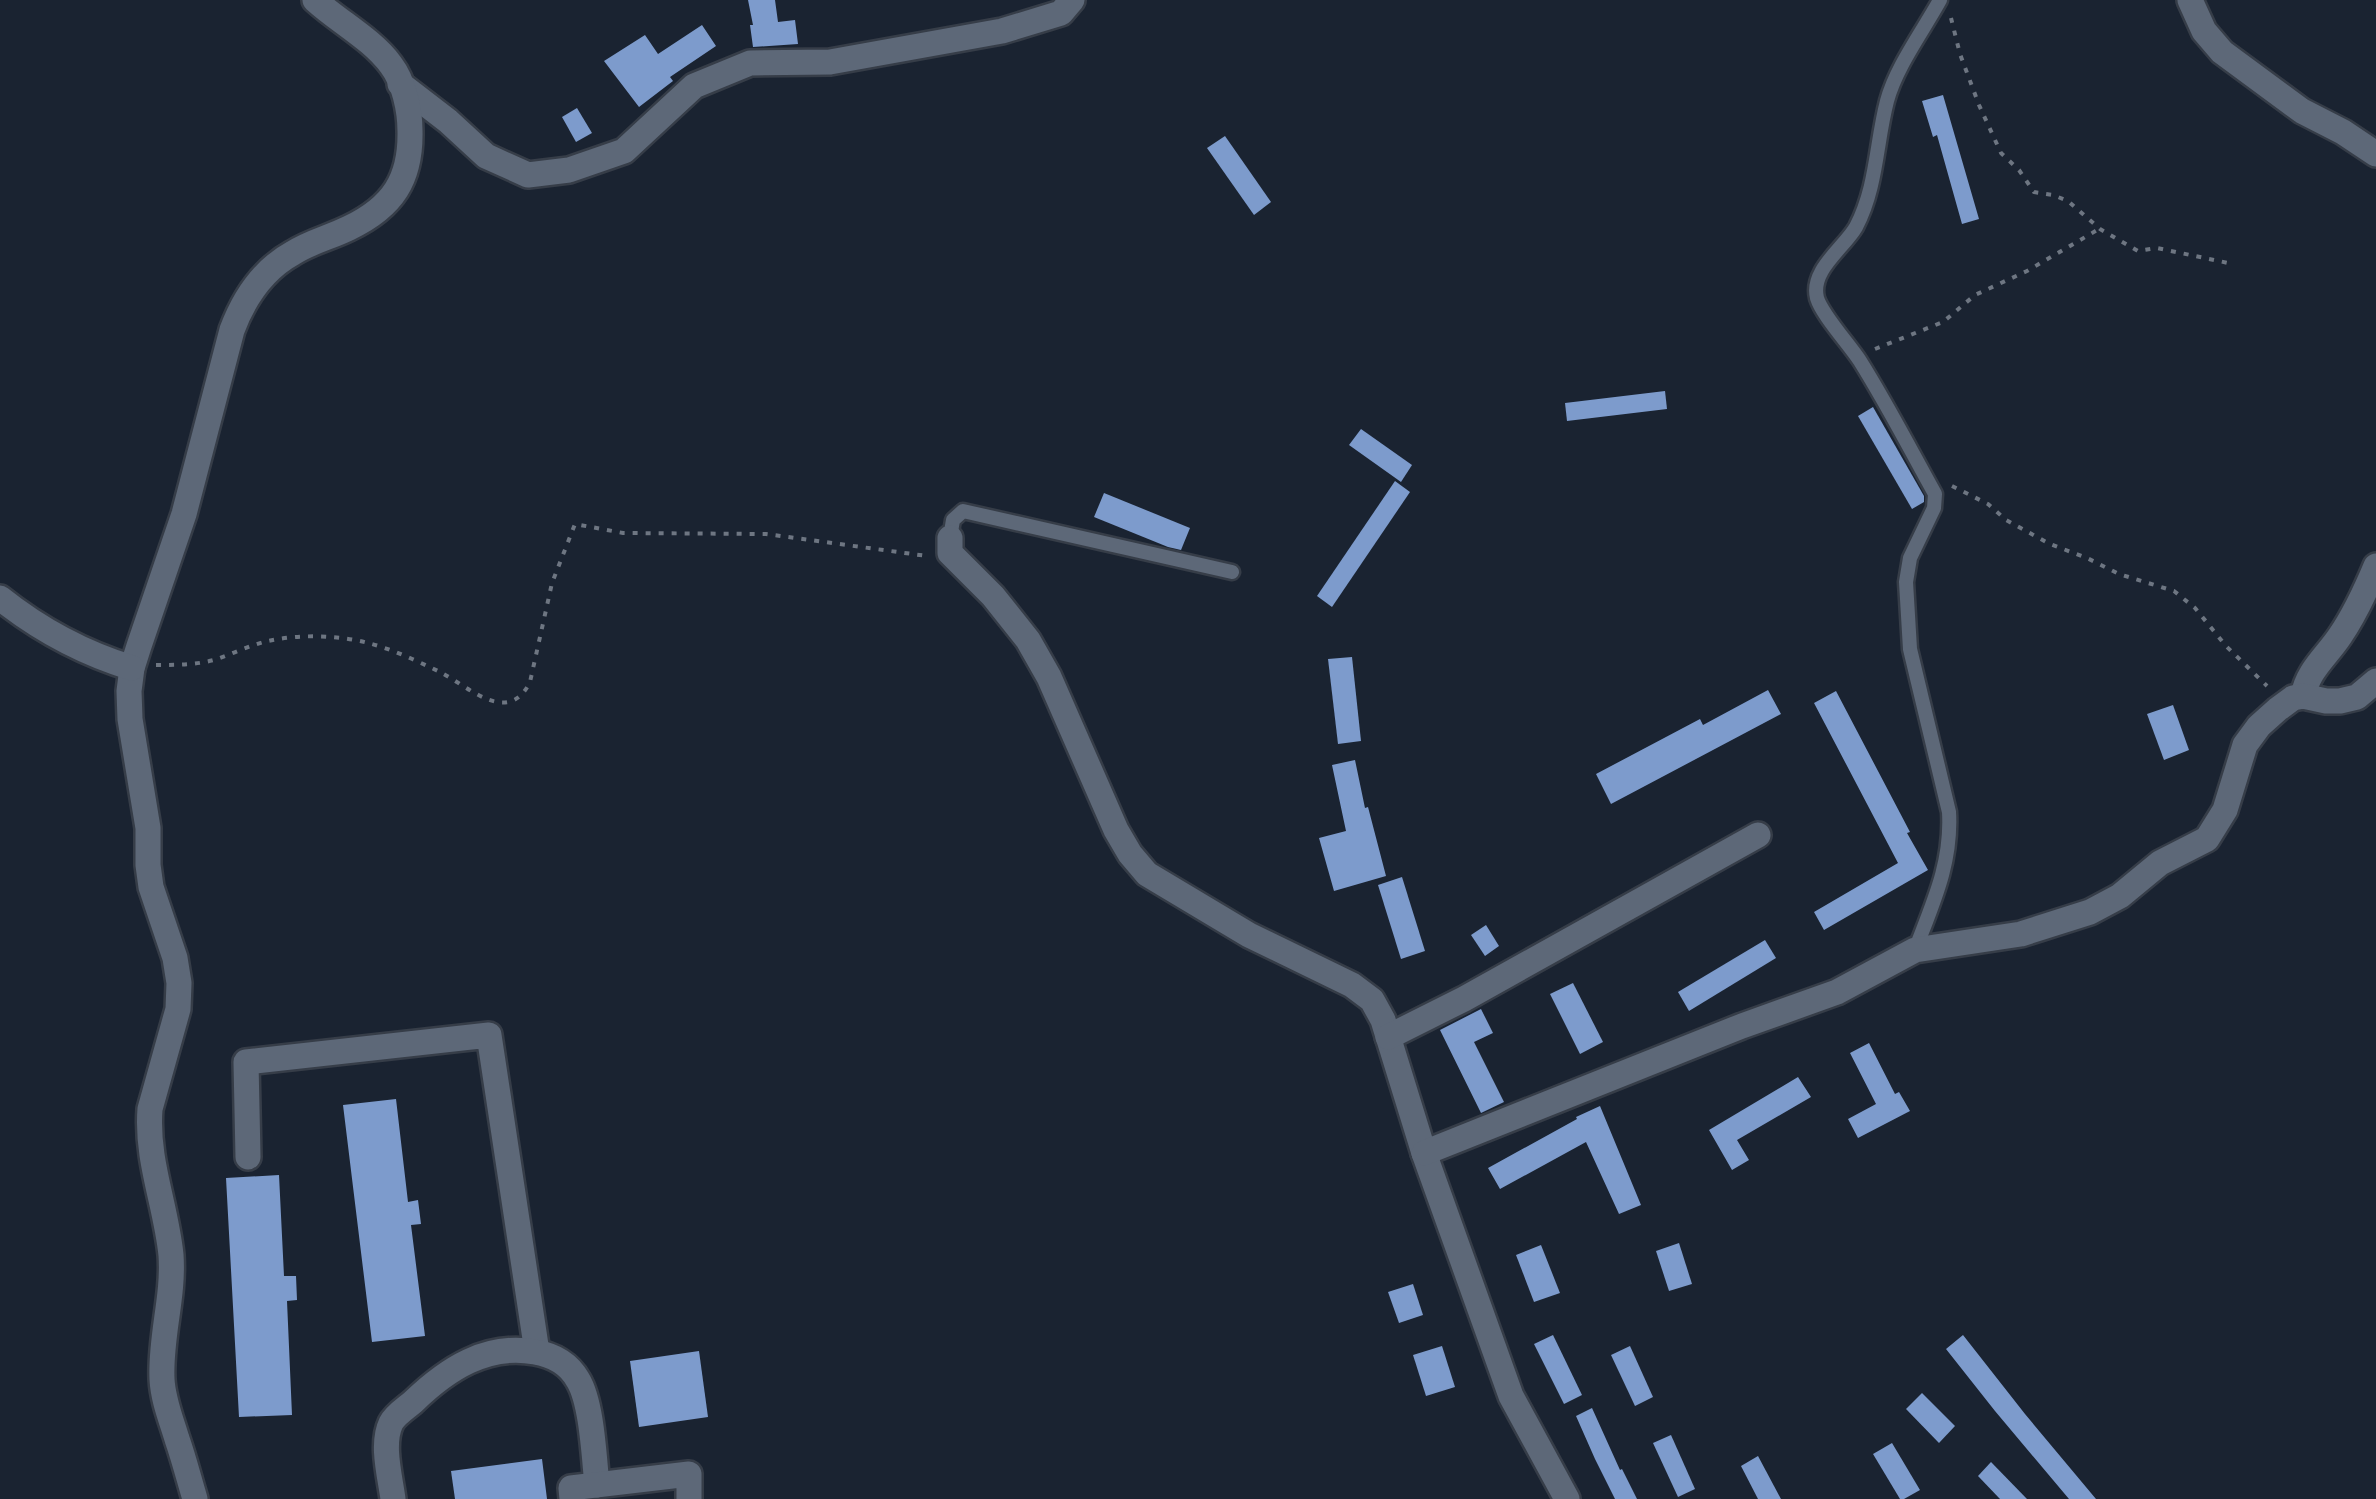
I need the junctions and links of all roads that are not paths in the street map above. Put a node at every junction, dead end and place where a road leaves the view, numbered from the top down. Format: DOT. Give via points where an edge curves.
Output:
graph roads {
  1 [pos="315,0"];
  2 [pos="1072,0"];
  3 [pos="2190,0"];
  4 [pos="1944,6"];
  5 [pos="400,84"];
  6 [pos="2376,154"];
  7 [pos="950,538"];
  8 [pos="2376,566"];
  9 [pos="1232,572"];
  10 [pos="0,598"];
  11 [pos="132,668"];
  12 [pos="2376,681"];
  13 [pos="2298,697"];
  14 [pos="1758,835"];
  15 [pos="1915,950"];
  16 [pos="1388,1037"];
  17 [pos="1424,1153"];
  18 [pos="248,1156"];
  19 [pos="537,1352"];
  20 [pos="598,1485"];
  21 [pos="195,1499"];
  22 [pos="393,1499"];
  23 [pos="572,1499"];
  24 [pos="689,1499"];
  25 [pos="1567,1499"];
  1 -- 5 [label="street" via="382,54"];
  2 -- 5 [label="street" via="1061,13 1002,32 830,62 750,63 694,86 624,151 556,172 528,175 486,156"];
  3 -- 6 [label="street" via="2222,52 2302,112"];
  4 -- 15 [label="lane" via="1892,86 1871,187 1854,230 1816,289 1936,494 1906,582 1910,648 1950,839"];
  5 -- 11 [label="street" via="410,143 400,187 366,219 293,252 241,306 184,514"];
  7 -- 9 [label="lane" via="953,520 963,512"];
  7 -- 16 [label="street" via="950,552 1028,640 1116,830 1147,874 1249,935 1352,985 1372,1000"];
  8 -- 13 [label="street" via="2360,604"];
  10 -- 11 [label="street" via="97,658"];
  11 -- 21 [label="street" via="130,718 151,887 179,983 148,1123 171,1257 162,1383"];
  12 -- 13 [label="street" via="2357,698"];
  13 -- 15 [label="street" via="2245,744 2226,810 2207,838 2160,863 2120,896 2021,934"];
  14 -- 16 [label="street"];
  15 -- 17 [label="street" via="1837,992"];
  16 -- 17 [label="street"];
  17 -- 25 [label="street" via="1510,1396"];
  18 -- 19 [label="street" via="246,1062 489,1035"];
  19 -- 20 [label="street" via="567,1365 580,1381"];
  19 -- 22 [label="street" via="515,1348 479,1356 429,1386 392,1421 387,1441"];
  20 -- 23 [label="street" via="571,1488"];
  20 -- 24 [label="street" via="689,1474"];
}
